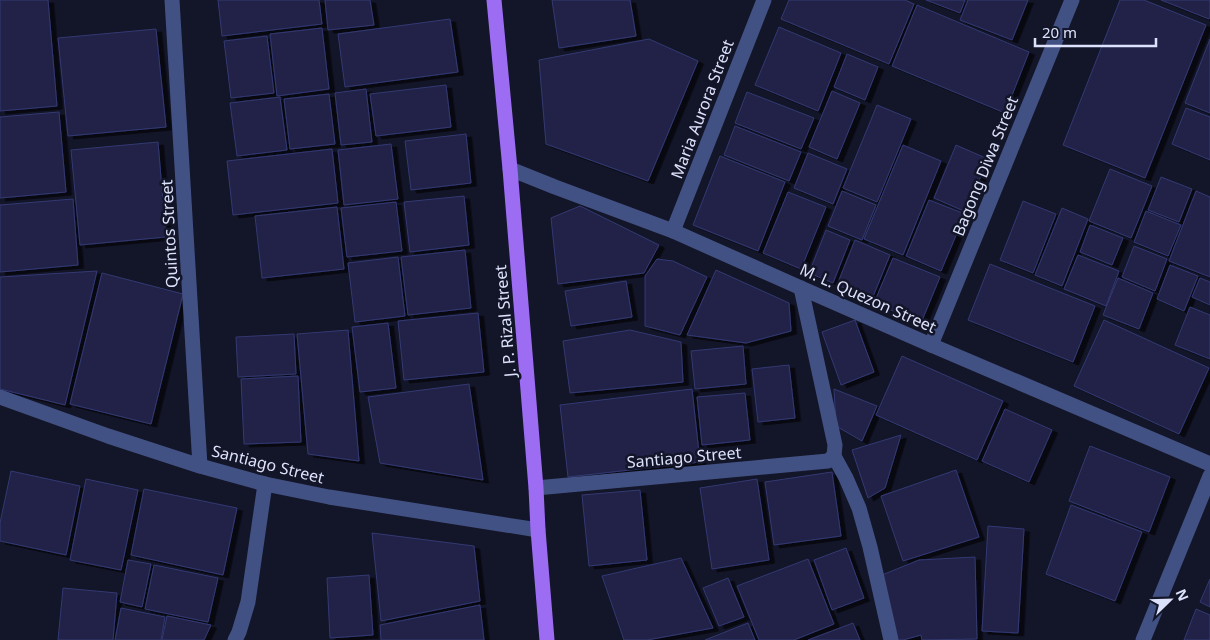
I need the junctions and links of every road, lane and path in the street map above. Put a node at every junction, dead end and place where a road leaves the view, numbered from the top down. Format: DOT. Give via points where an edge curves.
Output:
graph roads {
  1 [pos="172,0"];
  2 [pos="494,0"];
  3 [pos="764,0"];
  4 [pos="1072,0"];
  5 [pos="510,168"];
  6 [pos="673,231"];
  7 [pos="800,288"];
  8 [pos="931,345"];
  9 [pos="0,397"];
  10 [pos="834,456"];
  11 [pos="1210,464"];
  12 [pos="200,466"];
  13 [pos="1210,476"];
  14 [pos="265,484"];
  15 [pos="536,488"];
  16 [pos="538,530"];
  17 [pos="235,640"];
  18 [pos="546,640"];
  19 [pos="891,640"];
  20 [pos="1143,640"];
  1 -- 12 [label="street, Quintos Street"];
  2 -- 5 [label="main road, J. P. Rizal Street"];
  3 -- 6 [label="street, Maria Aurora Street"];
  4 -- 8 [label="street, Bagong Diwa Street"];
  5 -- 6 [label="street, M. L. Quezon Street"];
  5 -- 15 [label="main road, J. P. Rizal Street"];
  6 -- 7 [label="street, M. L. Quezon Street"];
  7 -- 8 [label="street, M. L. Quezon Street"];
  7 -- 10 [label="street" via="835,445"];
  8 -- 11 [label="street, M. L. Quezon Street"];
  9 -- 12 [label="street, Santiago Street"];
  10 -- 15 [label="street, Santiago Street" via="828,461"];
  10 -- 19 [label="street" via="859,508"];
  12 -- 14 [label="street, Santiago Street"];
  13 -- 20 [label="street"];
  14 -- 16 [label="street, Santiago Street"];
  14 -- 17 [label="street" via="248,602"];
  15 -- 16 [label="main road, J. P. Rizal Street"];
  16 -- 18 [label="main road, J. P. Rizal Street"];
}
